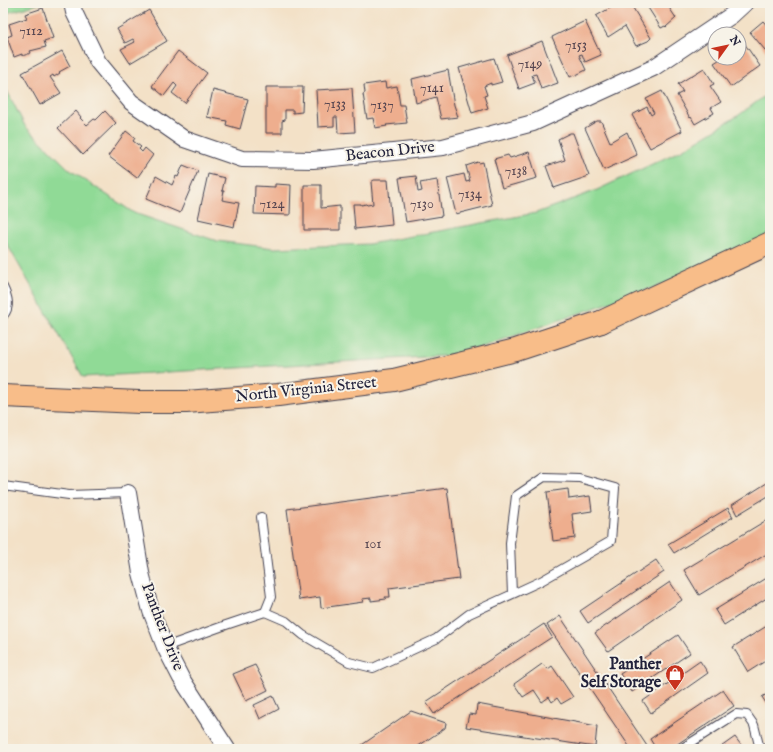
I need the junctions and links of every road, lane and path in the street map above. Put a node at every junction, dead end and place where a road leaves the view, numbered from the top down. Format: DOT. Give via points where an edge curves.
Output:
graph roads {
  1 [pos="72,3"];
  2 [pos="745,3"];
  3 [pos="770,243"];
  4 [pos="3,287"];
  5 [pos="3,316"];
  6 [pos="3,396"];
  7 [pos="3,486"];
  8 [pos="128,493"];
  9 [pos="260,517"];
  10 [pos="512,594"];
  11 [pos="265,612"];
  12 [pos="166,647"];
  13 [pos="227,749"];
  14 [pos="681,749"];
  15 [pos="760,749"];
  1 -- 2 [label="street, Beacon Drive" via="102,68 131,102 184,138 242,158 313,160 443,147 533,123 653,68 732,15"];
  3 -- 6 [label="main road, North Virginia Street" via="601,322 516,350 394,380 278,395 186,402"];
  4 -- 5 [label="lane" via="9,300"];
  7 -- 8 [label="lane" via="69,495"];
  8 -- 12 [label="street, Panther Drive" via="141,572 151,611"];
  9 -- 11 [label="lane" via="271,597"];
  10 -- 10 [label="lane" via="541,581 612,541 615,488 579,478 544,477 516,496 510,543"];
  10 -- 11 [label="lane" via="469,614 436,639 373,668 349,662 303,635 286,621"];
  11 -- 12 [label="lane"];
  12 -- 13 [label="street, Panther Drive" via="181,678"];
  14 -- 15 [label="lane" via="736,714 748,715 754,725"];
}
